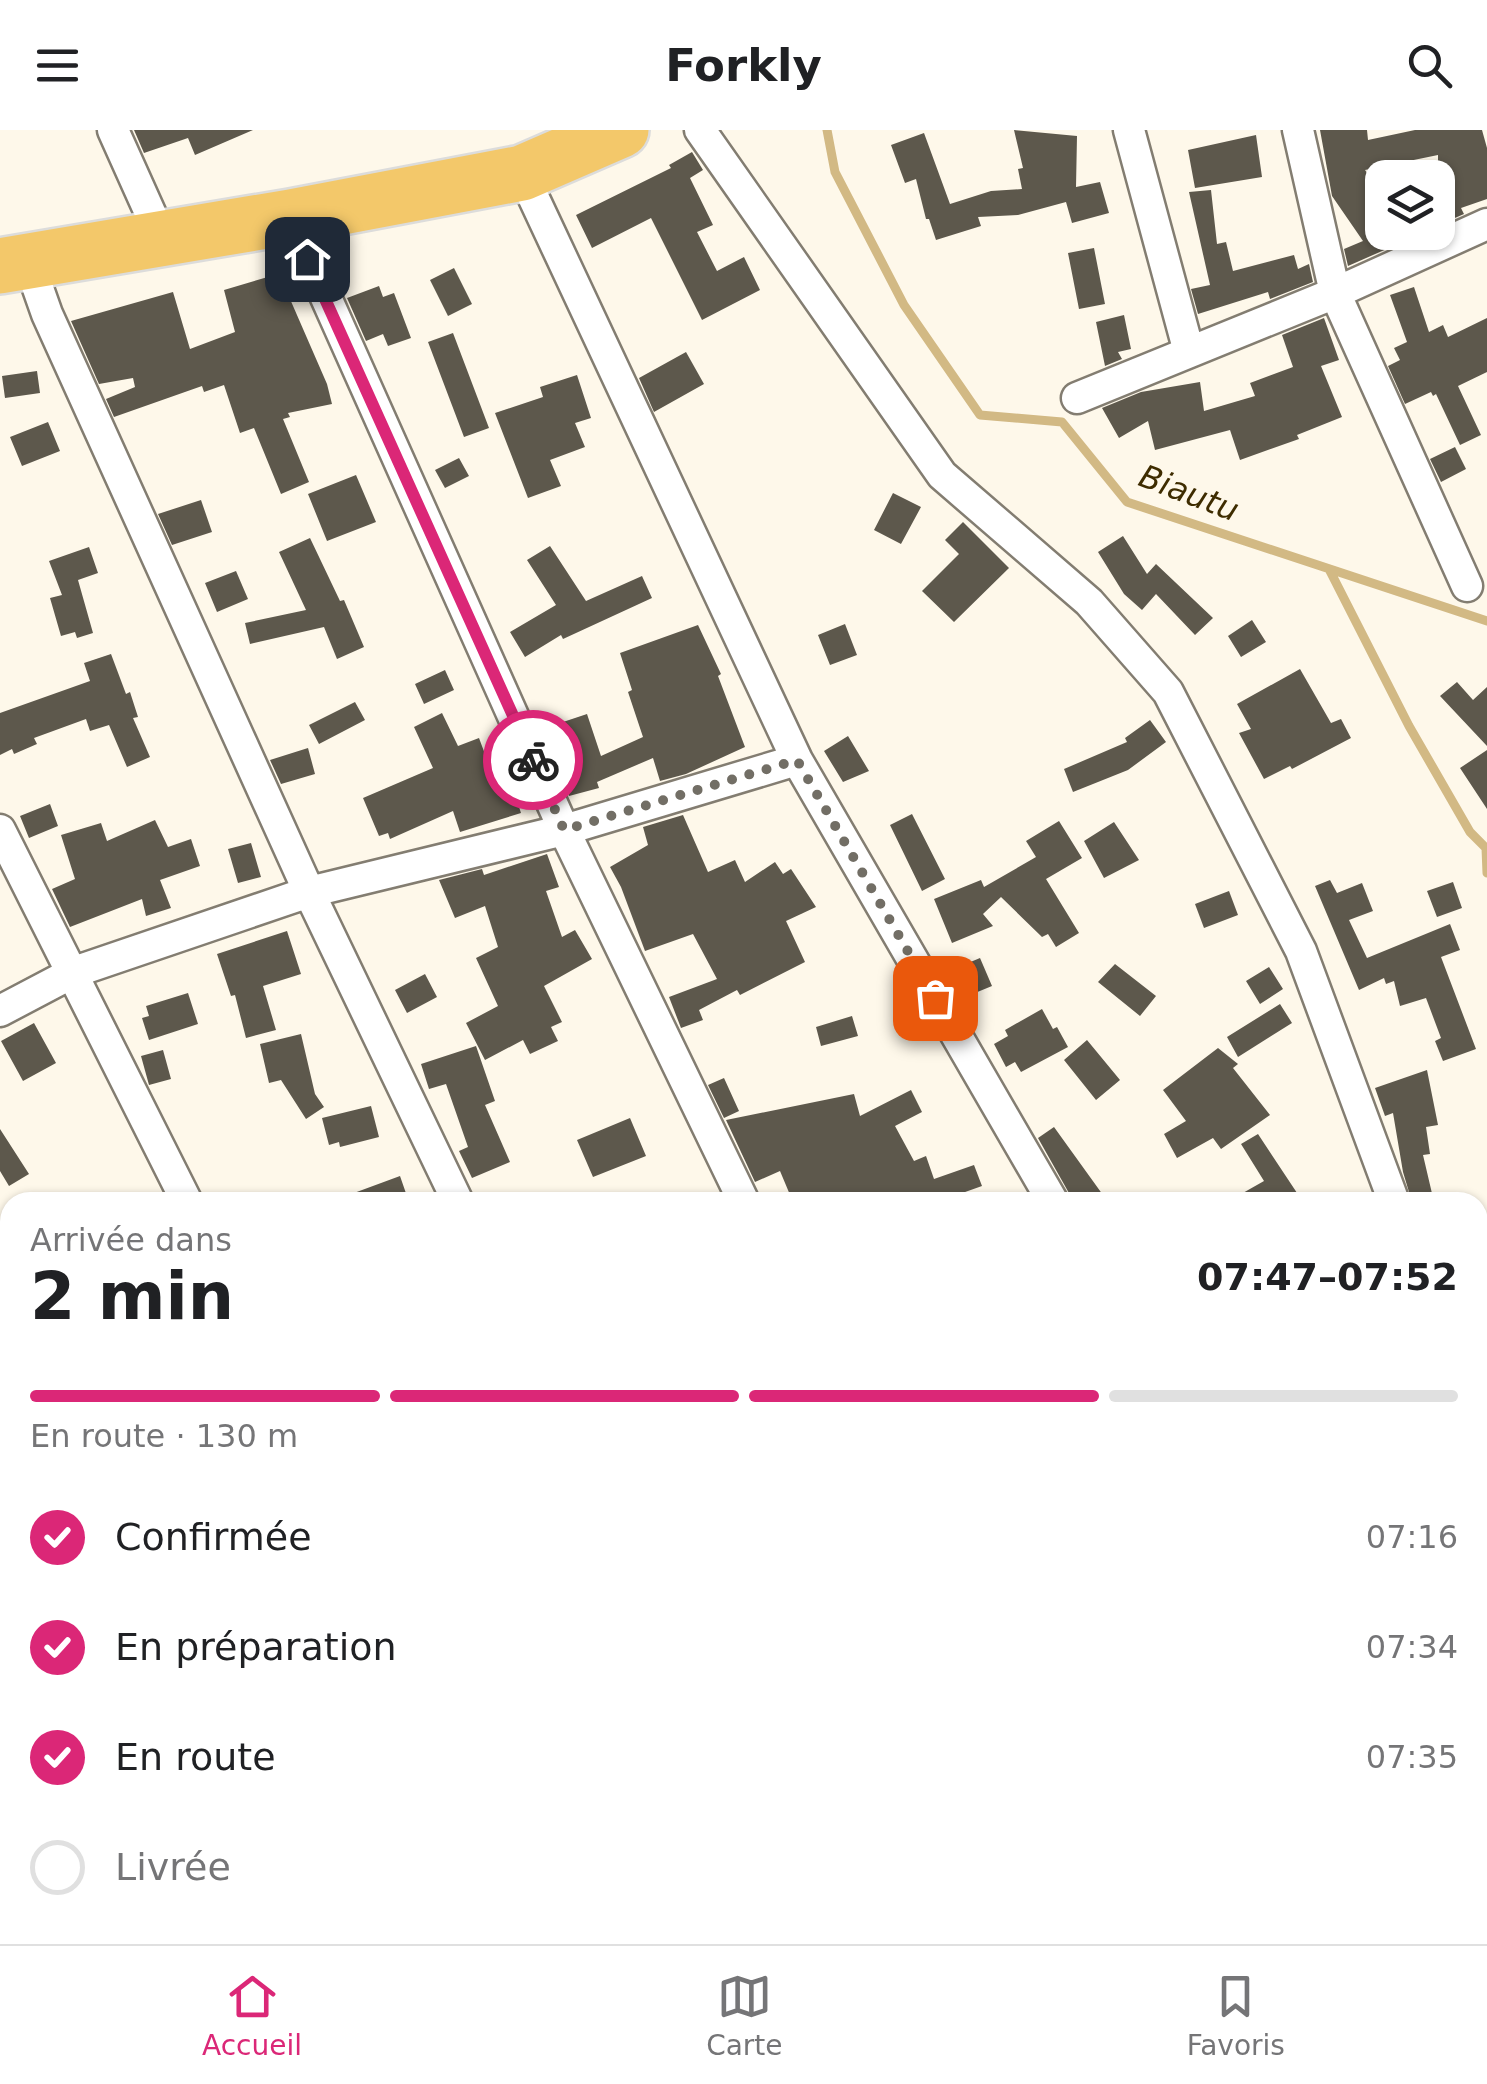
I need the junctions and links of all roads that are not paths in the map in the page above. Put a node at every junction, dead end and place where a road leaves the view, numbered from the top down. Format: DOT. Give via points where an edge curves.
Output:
graph roads {
  1 [pos="113,130"];
  2 [pos="621,130"];
  3 [pos="700,130"];
  4 [pos="1129,130"];
  5 [pos="1298,130"];
  6 [pos="522,172"];
  7 [pos="290,217"];
  8 [pos="1487,224"];
  9 [pos="161,237"];
  10 [pos="14,263"];
  11 [pos="1336,293"];
  12 [pos="1189,352"];
  13 [pos="1077,398"];
  14 [pos="1467,586"];
  15 [pos="797,760"];
  16 [pos="0,830"];
  17 [pos="564,830"];
  18 [pos="309,892"];
  19 [pos="74,972"];
  20 [pos="0,1011"];
  21 [pos="181,1192"];
  22 [pos="453,1192"];
  23 [pos="739,1192"];
  24 [pos="1047,1192"];
  25 [pos="1390,1192"];
  1 -- 9 [label="street"];
  2 -- 6 [label="highway"];
  3 -- 25 [label="street" via="942,475 1089,602 1168,692 1301,952"];
  4 -- 12 [label="street"];
  5 -- 11 [label="street"];
  6 -- 7 [label="highway"];
  6 -- 15 [label="street"];
  7 -- 9 [label="highway"];
  7 -- 17 [label="street"];
  8 -- 11 [label="street"];
  9 -- 10 [label="highway"];
  10 -- 18 [label="street" via="47,314"];
  11 -- 12 [label="street"];
  11 -- 14 [label="street"];
  12 -- 13 [label="street"];
  15 -- 17 [label="street"];
  15 -- 24 [label="street"];
  16 -- 19 [label="street"];
  17 -- 18 [label="street"];
  17 -- 23 [label="street"];
  18 -- 19 [label="street"];
  18 -- 22 [label="street"];
  19 -- 20 [label="street"];
  19 -- 21 [label="street"];
}
